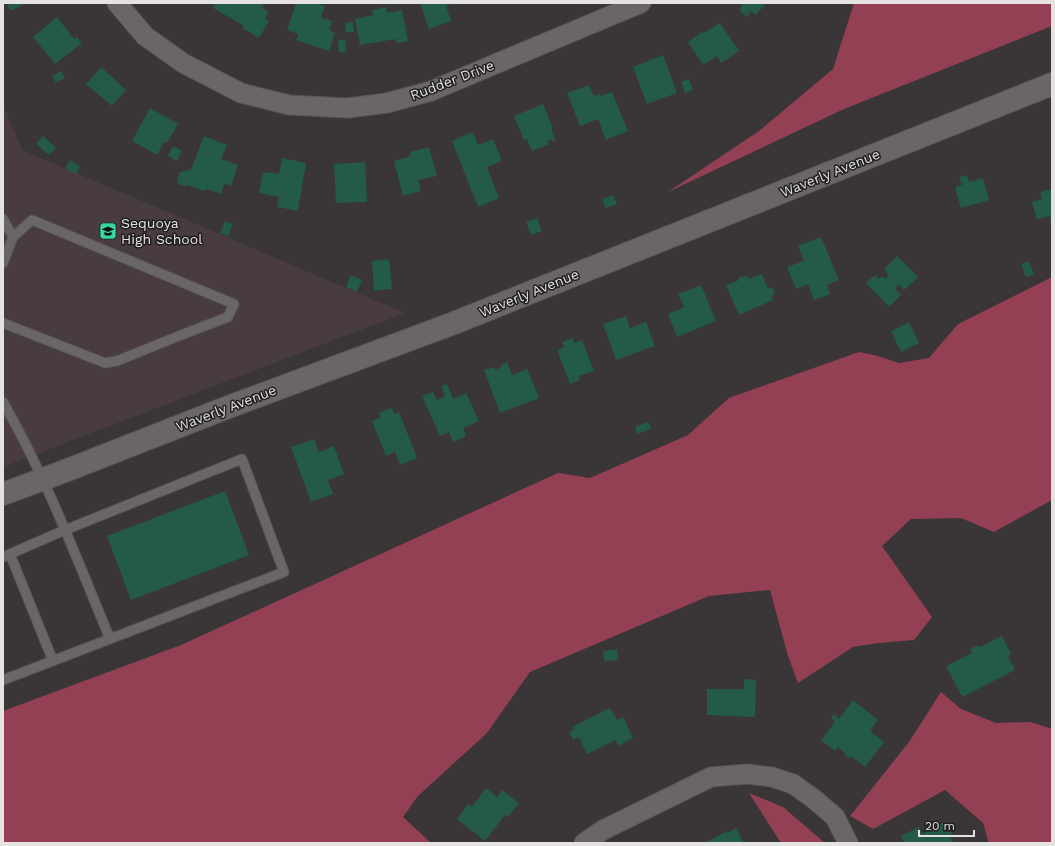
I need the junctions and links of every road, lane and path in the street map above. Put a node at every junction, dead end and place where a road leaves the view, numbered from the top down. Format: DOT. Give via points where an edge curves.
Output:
graph roads {
  1 [pos="117,3"];
  2 [pos="640,3"];
  3 [pos="1052,84"];
  4 [pos="3,219"];
  5 [pos="12,237"];
  6 [pos="3,262"];
  7 [pos="3,323"];
  8 [pos="4,406"];
  9 [pos="43,479"];
  10 [pos="3,494"];
  11 [pos="65,530"];
  12 [pos="7,555"];
  13 [pos="110,639"];
  14 [pos="53,661"];
  15 [pos="3,680"];
  16 [pos="584,843"];
  17 [pos="848,843"];
  1 -- 2 [label="street, Rudder Drive" via="145,36 183,63 242,93 289,105 348,108 388,103 431,91"];
  3 -- 9 [label="street, Waverly Avenue" via="461,320"];
  4 -- 5 [label="lane"];
  5 -- 6 [label="lane"];
  5 -- 7 [label="lane" via="32,220 234,304 228,317 117,361 105,363"];
  8 -- 9 [label="lane"];
  9 -- 10 [label="street, Waverly Avenue"];
  9 -- 11 [label="lane"];
  11 -- 12 [label="lane"];
  11 -- 13 [label="lane"];
  11 -- 13 [label="lane" via="242,459 284,572"];
  12 -- 14 [label="lane"];
  13 -- 14 [label="lane"];
  14 -- 15 [label="lane"];
  16 -- 17 [label="street" via="603,830 712,777 747,774 772,777 793,784 814,798 835,817"];
}
